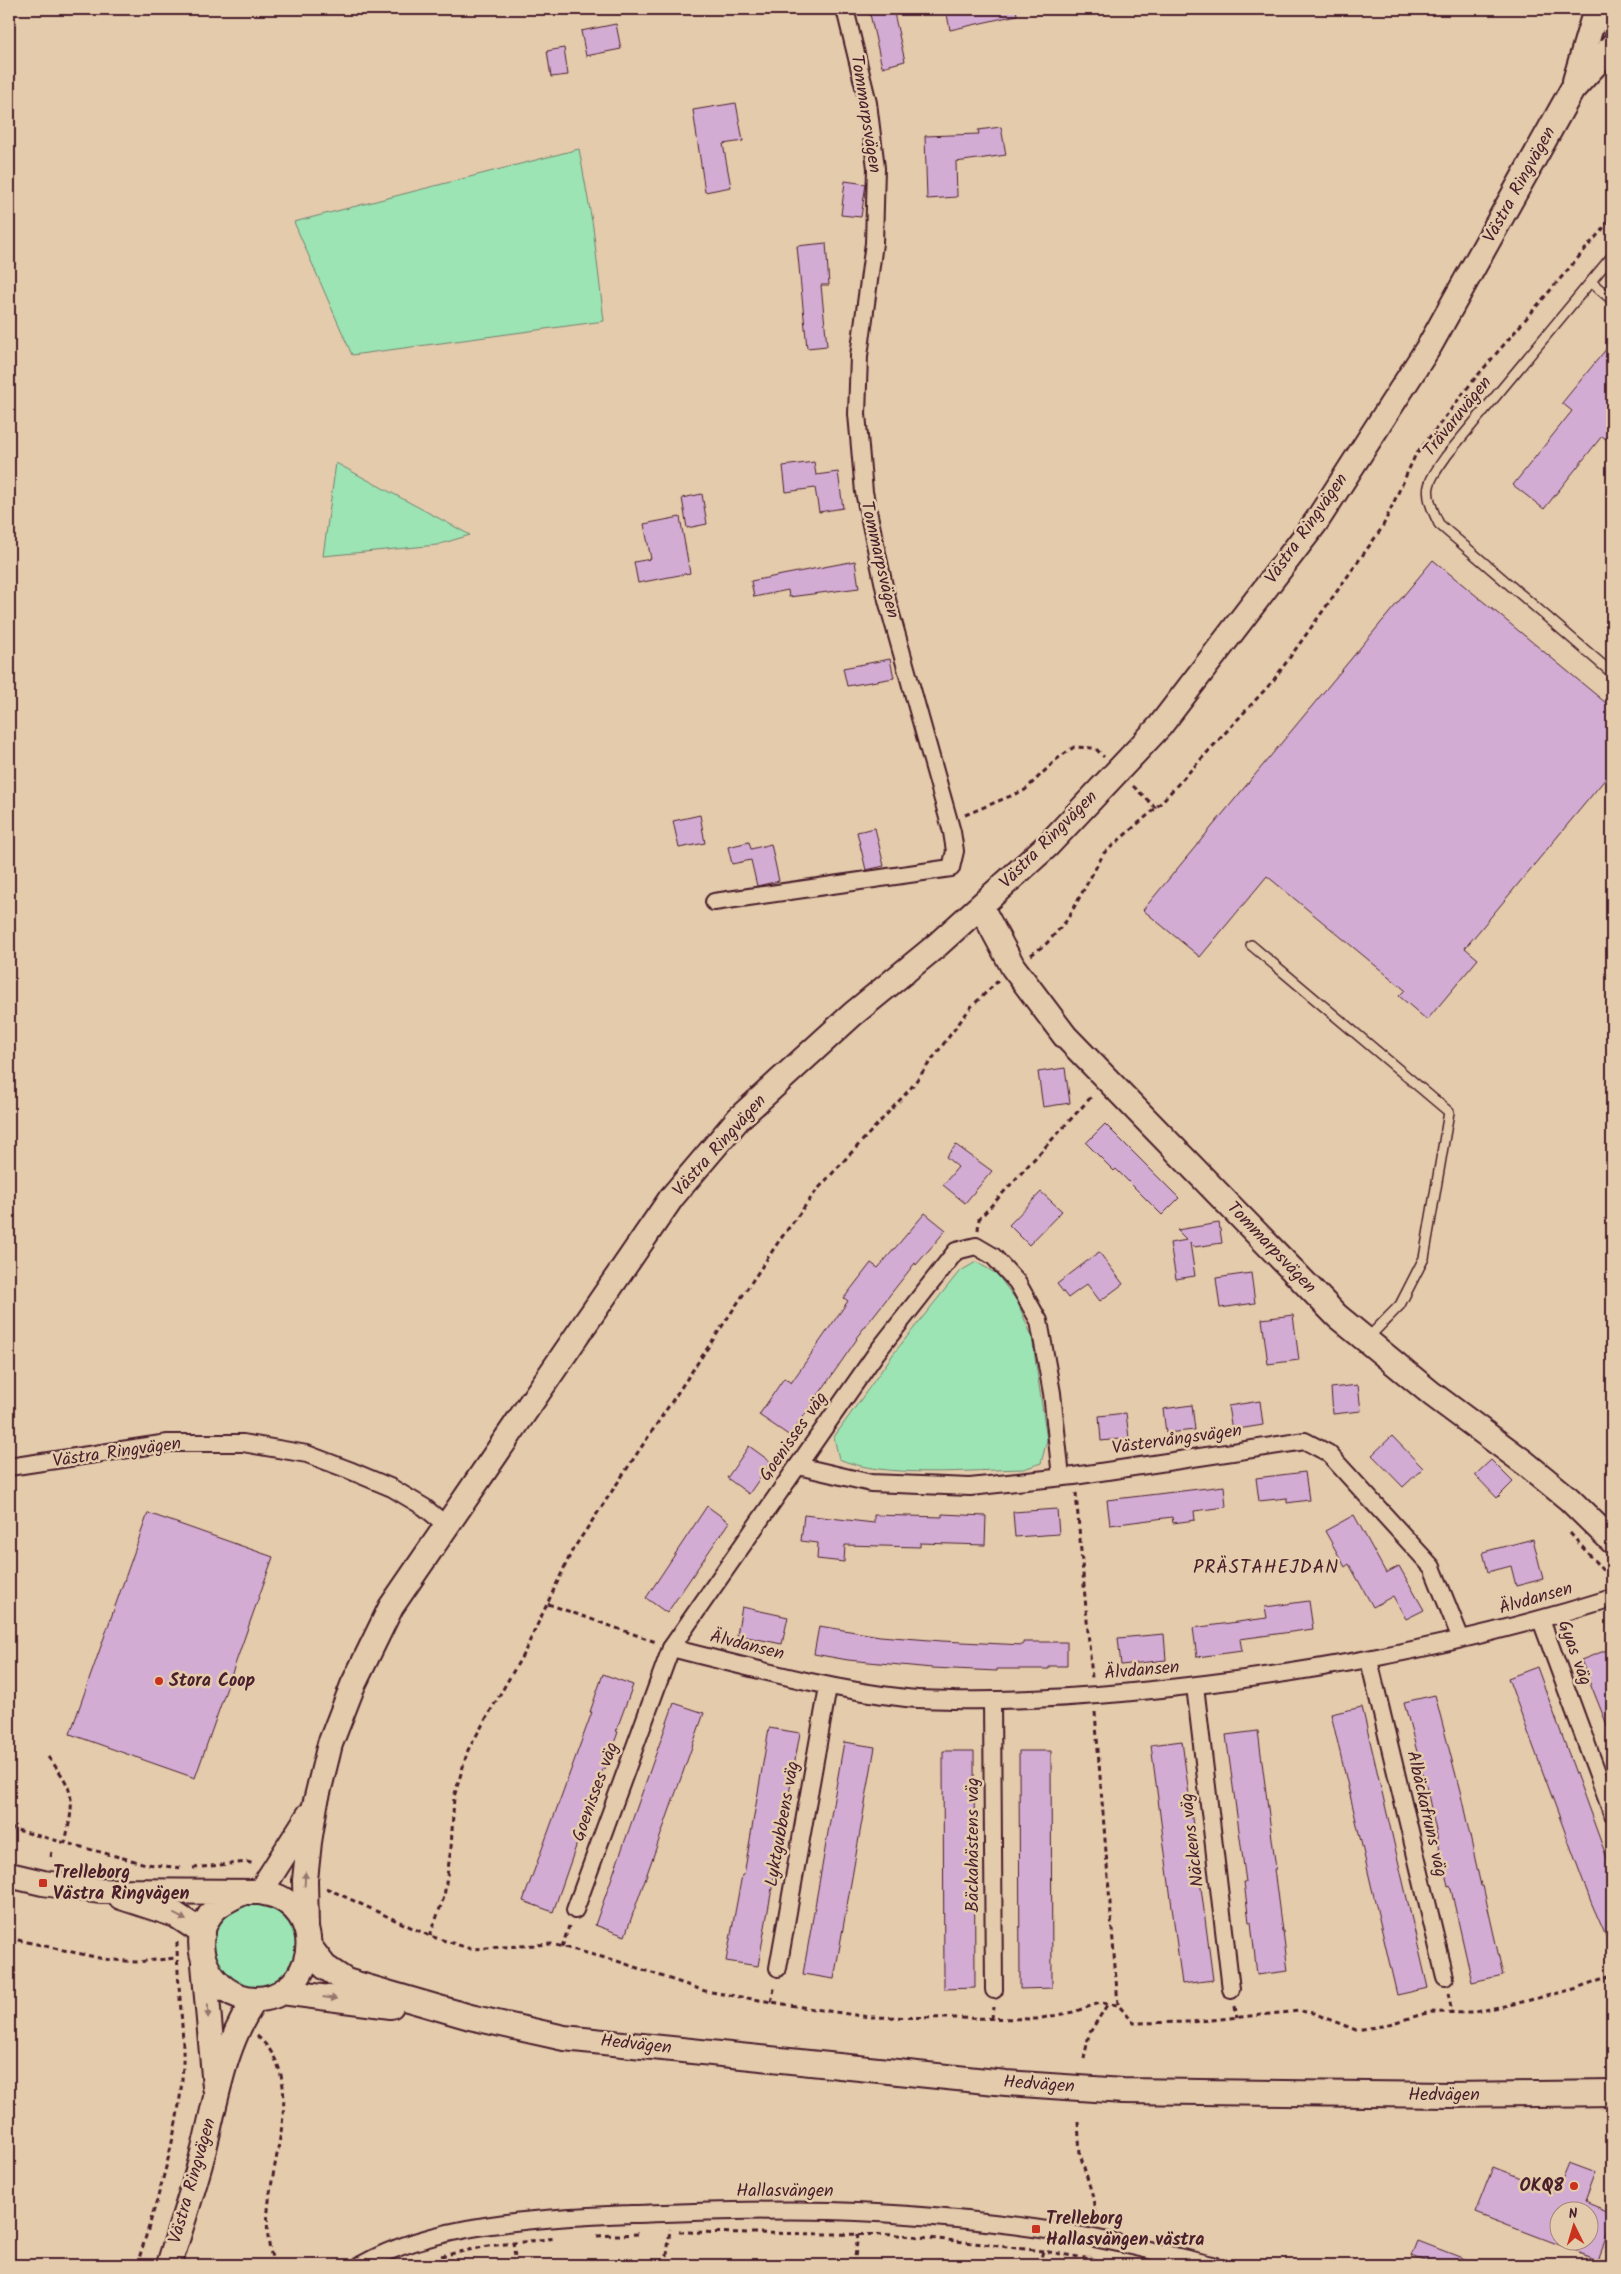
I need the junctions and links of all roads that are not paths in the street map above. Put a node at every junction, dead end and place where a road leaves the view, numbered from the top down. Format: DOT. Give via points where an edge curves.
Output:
graph roads {
  1 [pos="845,9"];
  2 [pos="1597,9"];
  3 [pos="1612,23"];
  4 [pos="1612,46"];
  5 [pos="1572,90"];
  6 [pos="1612,256"];
  7 [pos="1591,282"];
  8 [pos="1612,300"];
  9 [pos="1612,673"];
  10 [pos="714,902"];
  11 [pos="981,907"];
  12 [pos="1251,945"];
  13 [pos="1366,1340"];
  14 [pos="798,1466"];
  15 [pos="9,1467"];
  16 [pos="1068,1476"];
  17 [pos="446,1525"];
  18 [pos="1612,1541"];
  19 [pos="1612,1598"];
  20 [pos="1541,1620"];
  21 [pos="1461,1639"];
  22 [pos="670,1648"];
  23 [pos="1369,1660"];
  24 [pos="1195,1686"];
  25 [pos="828,1687"];
  26 [pos="992,1700"];
  27 [pos="315,1805"];
  28 [pos="1612,1813"];
  29 [pos="9,1875"];
  30 [pos="100,1891"];
  31 [pos="251,1892"];
  32 [pos="575,1910"];
  33 [pos="203,1933"];
  34 [pos="308,1937"];
  35 [pos="204,1962"];
  36 [pos="778,1968"];
  37 [pos="1445,1977"];
  38 [pos="1231,1989"];
  39 [pos="994,1990"];
  40 [pos="282,1992"];
  41 [pos="256,1999"];
  42 [pos="470,2017"];
  43 [pos="1612,2093"];
  44 [pos="216,2096"];
  45 [pos="169,2265"];
  46 [pos="361,2265"];
  47 [pos="1213,2265"];
  1 -- 10 [label="street, Tommarpsvägen" via="868,103 876,168 874,243 859,356 857,414 864,492 891,617 955,851 951,868"];
  2 -- 3 [label="main road, Västra Ringvägen"];
  2 -- 5 [label="main road, Västra Ringvägen"];
  4 -- 5 [label="main road, Västra Ringvägen"];
  5 -- 11 [label="main road, Västra Ringvägen" via="1430,346 1316,522 1160,726 1048,845"];
  6 -- 7 [label="lane, Trävaruvägen"];
  7 -- 8 [label="lane"];
  7 -- 9 [label="lane, Trävaruvägen" via="1447,454 1429,480 1428,502 1438,524"];
  11 -- 13 [label="main road, Tommarpsvägen" via="1009,977 1337,1316"];
  11 -- 17 [label="main road, Västra Ringvägen" via="854,1014 740,1118 672,1197"];
  12 -- 13 [label="lane" via="1449,1112 1424,1258 1400,1305"];
  13 -- 18 [label="main road, Tommarpsvägen" via="1525,1463"];
  14 -- 16 [label="street, Västervångsvägen" via="871,1483 970,1487"];
  14 -- 16 [label="street, Goenisses väg" via="878,1352 956,1252 976,1246 993,1256 1017,1282 1039,1321"];
  14 -- 22 [label="street, Goenisses väg"];
  15 -- 17 [label="street, Västra Ringvägen" via="168,1443 243,1442 307,1454 349,1470 392,1488"];
  16 -- 21 [label="street, Västervångsvägen" via="1305,1441 1328,1453 1432,1567"];
  17 -- 27 [label="main road, Västra Ringvägen" via="391,1607 353,1685 330,1744"];
  19 -- 20 [label="street, Älvdansen"];
  20 -- 21 [label="street, Älvdansen"];
  20 -- 28 [label="street, Gyas väg"];
  21 -- 23 [label="street, Älvdansen"];
  22 -- 25 [label="street, Älvdansen"];
  22 -- 32 [label="street, Goenisses väg"];
  23 -- 24 [label="street, Älvdansen"];
  23 -- 37 [label="street, Albäckafruns väg"];
  24 -- 26 [label="street, Älvdansen"];
  24 -- 38 [label="street, Näckens väg"];
  25 -- 26 [label="street, Älvdansen" via="908,1698"];
  25 -- 36 [label="street, Lyktgubbens väg"];
  26 -- 39 [label="street, Bäckahästens väg"];
  27 -- 31 [label="main road, Västra Ringvägen" via="275,1870"];
  34 -- 27 [label="main road, Västra Ringvägen, one-way" via="305,1880"];
  29 -- 30 [label="main road, Hedvägen"];
  30 -- 31 [label="main road, Hedvägen"];
  30 -- 33 [label="main road, Hedvägen, one-way" via="176,1914"];
  31 -- 33 [label="main road, Hedvägen" via="227,1899 215,1910"];
  31 -- 34 [label="main road, Hedvägen" via="275,1895 288,1903 299,1914"];
  33 -- 35 [label="main road, Hedvägen"];
  34 -- 40 [label="main road, Hedvägen" via="306,1964 296,1980"];
  34 -- 42 [label="main road, Hedvägen" via="325,1967 346,1981"];
  35 -- 41 [label="main road, Hedvägen" via="211,1977 223,1988 237,1996"];
  35 -- 44 [label="main road, Västra Ringvägen, one-way"];
  40 -- 41 [label="main road, Hedvägen"];
  40 -- 42 [label="main road, Hedvägen, one-way"];
  41 -- 44 [label="main road, Västra Ringvägen" via="238,2027"];
  42 -- 43 [label="main road, Hedvägen" via="564,2038 1006,2083 1123,2091 1449,2095"];
  44 -- 45 [label="main road, Västra Ringvägen" via="204,2150"];
  46 -- 47 [label="street, Hallasvängen" via="442,2234 510,2224 601,2216 760,2210 860,2212 1036,2229 1095,2238"];
}
